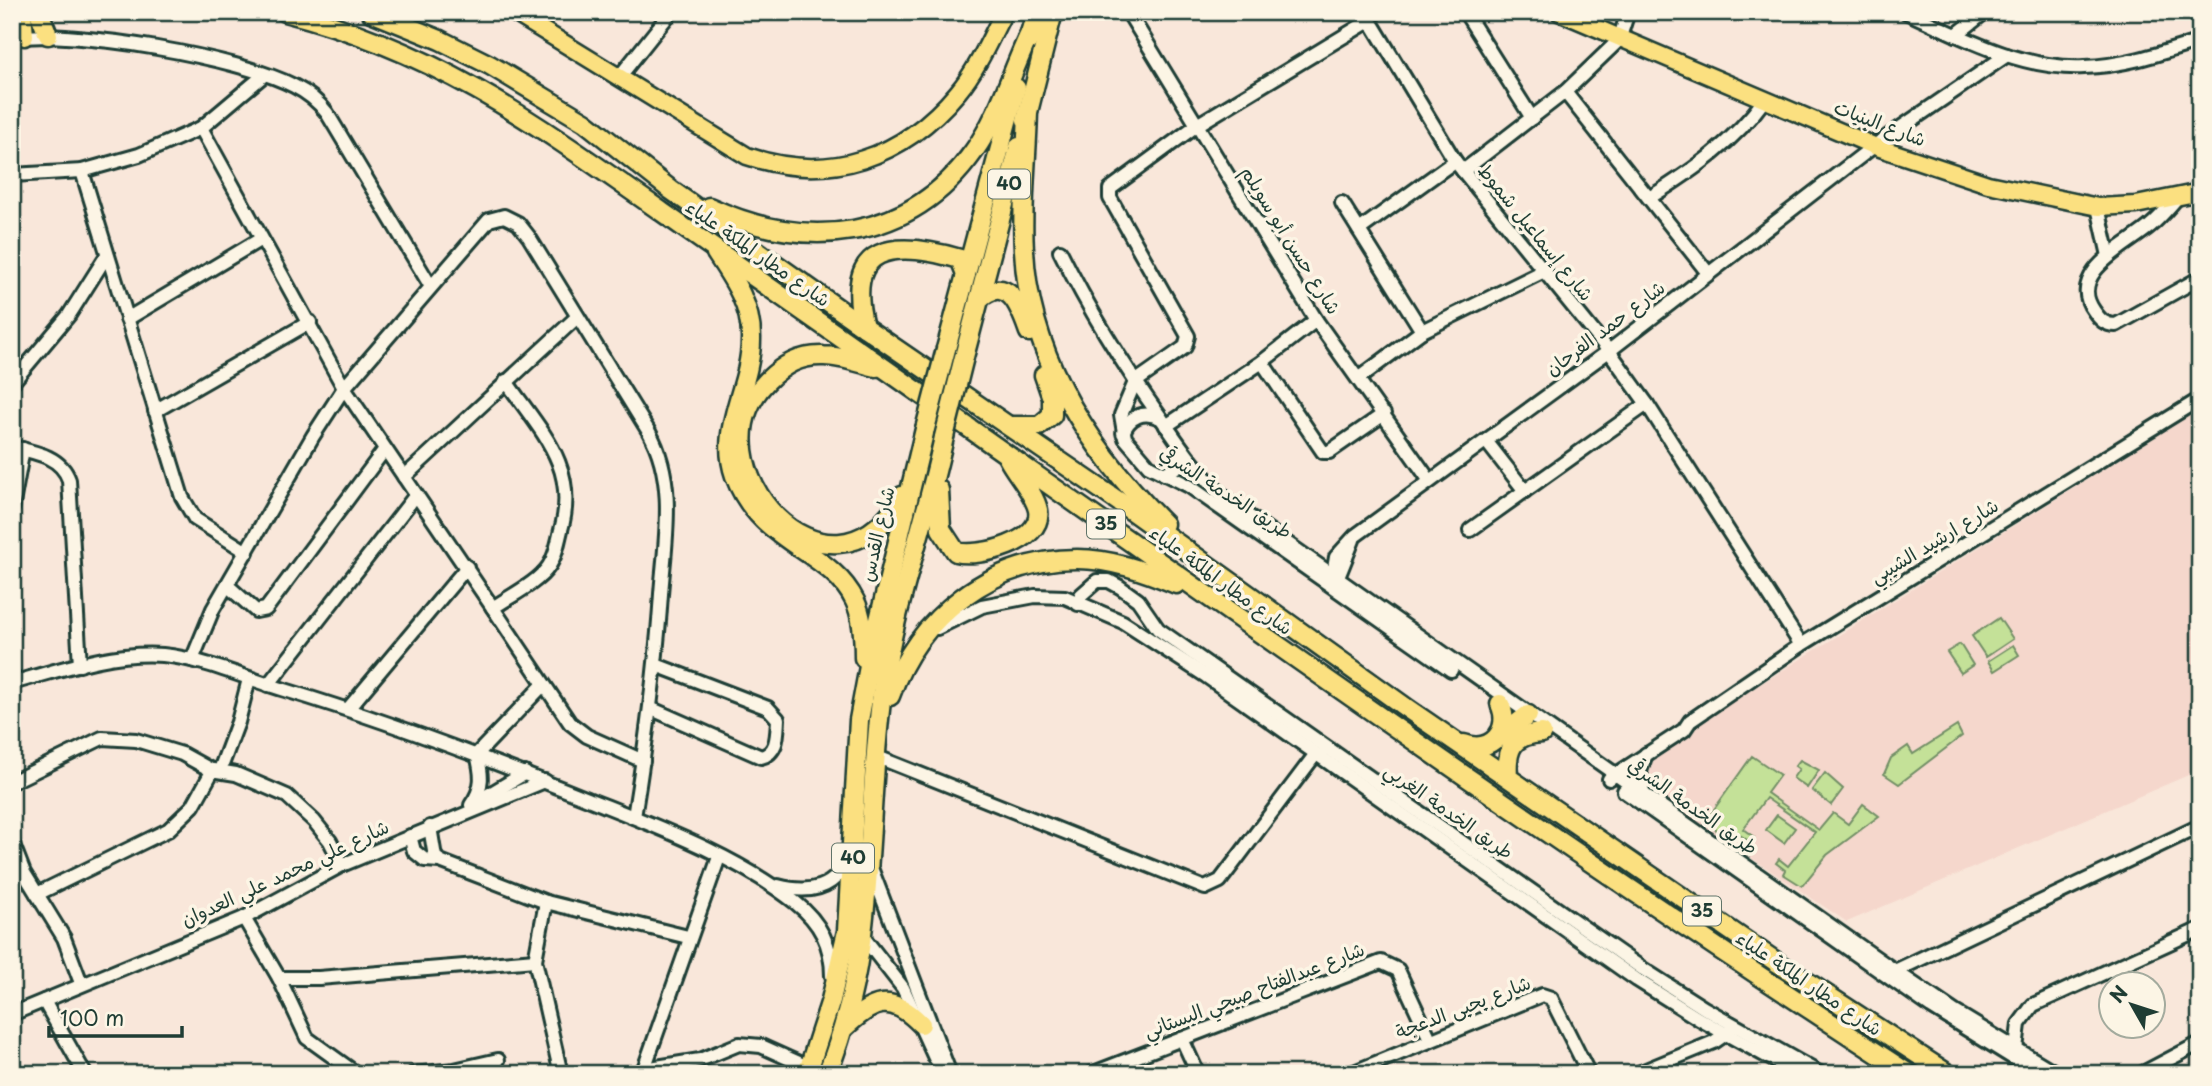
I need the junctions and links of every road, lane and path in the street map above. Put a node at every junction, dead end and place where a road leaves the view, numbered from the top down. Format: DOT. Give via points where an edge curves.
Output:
graph roads {
  1 [pos="22,12"];
  2 [pos="39,12"];
  3 [pos="285,12"];
  4 [pos="371,12"];
  5 [pos="513,12"];
  6 [pos="671,12"];
  7 [pos="1036,12"];
  8 [pos="1053,12"];
  9 [pos="1128,12"];
  10 [pos="1465,12"];
  11 [pos="1559,12"];
  12 [pos="1628,12"];
  13 [pos="1906,12"];
  14 [pos="1985,12"];
  15 [pos="1000,14"];
  16 [pos="1367,17"];
  17 [pos="1031,31"];
  18 [pos="48,35"];
  19 [pos="1956,35"];
  20 [pos="18,37"];
  21 [pos="1619,40"];
  22 [pos="2200,41"];
  23 [pos="2007,55"];
  24 [pos="264,75"];
  25 [pos="620,76"];
  26 [pos="1565,92"];
  27 [pos="1765,99"];
  28 [pos="1028,111"];
  29 [pos="1532,118"];
  30 [pos="1197,125"];
  31 [pos="201,128"];
  32 [pos="1874,146"];
  33 [pos="1459,166"];
  34 [pos="82,171"];
  35 [pos="12,175"];
  36 [pos="671,190"];
  37 [pos="2200,192"];
  38 [pos="1649,198"];
  39 [pos="2177,198"];
  40 [pos="1342,203"];
  41 [pos="2098,207"];
  42 [pos="1359,230"];
  43 [pos="261,239"];
  44 [pos="712,247"];
  45 [pos="1060,251"];
  46 [pos="107,255"];
  47 [pos="2109,256"];
  48 [pos="1542,272"];
  49 [pos="1707,273"];
  50 [pos="966,274"];
  51 [pos="2200,278"];
  52 [pos="430,285"];
  53 [pos="979,299"];
  54 [pos="576,318"];
  55 [pos="127,319"];
  56 [pos="1316,320"];
  57 [pos="310,322"];
  58 [pos="864,327"];
  59 [pos="1422,331"];
  60 [pos="1609,351"];
  61 [pos="1262,362"];
  62 [pos="886,370"];
  63 [pos="1360,378"];
  64 [pos="506,381"];
  65 [pos="1135,382"];
  66 [pos="12,383"];
  67 [pos="344,388"];
  68 [pos="2200,399"];
  69 [pos="1647,404"];
  70 [pos="155,411"];
  71 [pos="1384,414"];
  72 [pos="1163,422"];
  73 [pos="1010,426"];
  74 [pos="1123,433"];
  75 [pos="1486,441"];
  76 [pos="18,448"];
  77 [pos="385,449"];
  78 [pos="1183,450"];
  79 [pos="1007,454"];
  80 [pos="1164,474"];
  81 [pos="404,477"];
  82 [pos="911,481"];
  83 [pos="1430,481"];
  84 [pos="934,482"];
  85 [pos="1525,491"];
  86 [pos="416,495"];
  87 [pos="12,509"];
  88 [pos="1470,530"];
  89 [pos="247,552"];
  90 [pos="467,567"];
  91 [pos="1218,575"];
  92 [pos="1334,581"];
  93 [pos="228,586"];
  94 [pos="1201,594"];
  95 [pos="1078,604"];
  96 [pos="493,608"];
  97 [pos="916,643"];
  98 [pos="1801,645"];
  99 [pos="192,660"];
  100 [pos="79,665"];
  101 [pos="656,665"];
  102 [pos="1214,675"];
  103 [pos="249,679"];
  104 [pos="12,683"];
  105 [pos="268,685"];
  106 [pos="543,685"];
  107 [pos="865,685"];
  108 [pos="1500,704"];
  109 [pos="348,709"];
  110 [pos="652,709"];
  111 [pos="1526,717"];
  112 [pos="1690,720"];
  113 [pos="878,729"];
  114 [pos="1542,733"];
  115 [pos="1498,738"];
  116 [pos="1460,743"];
  117 [pos="477,754"];
  118 [pos="1646,754"];
  119 [pos="1315,755"];
  120 [pos="875,756"];
  121 [pos="643,761"];
  122 [pos="216,770"];
  123 [pos="525,773"];
  124 [pos="1608,775"];
  125 [pos="1508,776"];
  126 [pos="545,781"];
  127 [pos="12,782"];
  128 [pos="1643,794"];
  129 [pos="471,804"];
  130 [pos="458,816"];
  131 [pos="634,817"];
  132 [pos="2200,826"];
  133 [pos="430,827"];
  134 [pos="410,836"];
  135 [pos="854,836"];
  136 [pos="12,842"];
  137 [pos="719,857"];
  138 [pos="440,861"];
  139 [pos="342,865"];
  140 [pos="870,867"];
  141 [pos="769,884"];
  142 [pos="37,894"];
  143 [pos="546,902"];
  144 [pos="244,918"];
  145 [pos="2200,929"];
  146 [pos="856,934"];
  147 [pos="688,937"];
  148 [pos="535,960"];
  149 [pos="1895,971"];
  150 [pos="279,978"];
  151 [pos="81,984"];
  152 [pos="831,1000"];
  153 [pos="44,1001"];
  154 [pos="12,1014"];
  155 [pos="921,1024"];
  156 [pos="844,1028"];
  157 [pos="1730,1030"];
  158 [pos="1182,1039"];
  159 [pos="1430,1039"];
  160 [pos="2200,1043"];
  161 [pos="2016,1049"];
  162 [pos="498,1060"];
  163 [pos="1780,1068"];
  164 [pos="808,1071"];
  165 [pos="431,1072"];
  166 [pos="640,1072"];
  167 [pos="85,1074"];
  168 [pos="357,1074"];
  169 [pos="413,1074"];
  170 [pos="561,1074"];
  171 [pos="827,1074"];
  172 [pos="948,1074"];
  173 [pos="1091,1074"];
  174 [pos="1198,1074"];
  175 [pos="1349,1074"];
  176 [pos="1589,1074"];
  177 [pos="1636,1074"];
  178 [pos="1799,1074"];
  179 [pos="1821,1074"];
  180 [pos="1909,1074"];
  181 [pos="1948,1074"];
  182 [pos="2039,1074"];
  183 [pos="2058,1074"];
  184 [pos="2141,1074"];
  1 -- 20 [label="highway"];
  2 -- 18 [label="highway"];
  3 -- 44 [label="highway, شارع مطار الملكة علياء / 35" via="372,39 443,69 527,117"];
  4 -- 36 [label="highway, شارع مطار الملكة علياء / 35" via="440,40 562,108"];
  5 -- 25 [label="main road"];
  6 -- 25 [label="street"];
  7 -- 17 [label="highway, شارع القدس / 40"];
  8 -- 28 [label="highway, شارع القدس / 40"];
  9 -- 30 [label="street, شارع حسن أبو سويلم"];
  10 -- 29 [label="street"];
  11 -- 21 [label="main road, شارع البنيات"];
  12 -- 21 [label="street"];
  13 -- 19 [label="street"];
  14 -- 19 [label="street"];
  15 -- 25 [label="main road" via="981,58 960,90 933,118 889,149 859,163 828,168 783,165 747,156"];
  16 -- 30 [label="street"];
  16 -- 33 [label="street, شارع إسماعيل شموط"];
  17 -- 36 [label="highway" via="975,150 932,194 891,218 850,232 802,234 735,219"];
  17 -- 50 [label="highway, شارع القدس / 40"];
  18 -- 20 [label="street"];
  18 -- 24 [label="street" via="200,57"];
  19 -- 23 [label="street"];
  21 -- 26 [label="street"];
  21 -- 27 [label="main road, شارع البنيات"];
  22 -- 23 [label="street" via="2139,60 2082,68"];
  23 -- 32 [label="street, شارع حمد الفرحان"];
  24 -- 31 [label="street"];
  24 -- 52 [label="street" via="293,85 327,113"];
  26 -- 29 [label="street"];
  26 -- 38 [label="street"];
  27 -- 32 [label="main road, شارع البنيات"];
  27 -- 38 [label="street" via="1733,138"];
  28 -- 53 [label="highway, شارع القدس / 40"];
  28 -- 91 [label="highway" via="1024,253 1048,359 1097,450 1128,488"];
  29 -- 33 [label="street"];
  30 -- 56 [label="street, شارع حسن أبو سويلم"];
  30 -- 65 [label="street" via="1115,183 1109,193 1188,336 1185,347"];
  31 -- 34 [label="street" via="139,155"];
  31 -- 43 [label="street"];
  32 -- 41 [label="main road, شارع البنيات" via="1988,184"];
  32 -- 49 [label="street, شارع حمد الفرحان"];
  33 -- 42 [label="street"];
  33 -- 48 [label="street, شارع إسماعيل شموط"];
  34 -- 35 [label="street"];
  34 -- 46 [label="street"];
  36 -- 58 [label="highway, شارع مطار الملكة علياء / 35"];
  37 -- 39 [label="main road, شارع البنيات"];
  38 -- 49 [label="street"];
  39 -- 41 [label="main road, شارع البنيات"];
  39 -- 47 [label="street" via="2151,226"];
  40 -- 42 [label="street"];
  41 -- 47 [label="street"];
  42 -- 59 [label="street"];
  43 -- 55 [label="street"];
  43 -- 57 [label="street"];
  44 -- 62 [label="highway, شارع مطار الملكة علياء / 35"];
  44 -- 107 [label="highway" via="740,290 751,331 750,355 731,429 734,473 750,506 764,522 848,589 860,618"];
  45 -- 65 [label="street, طريق الخدمة الشرقي"];
  46 -- 55 [label="street"];
  46 -- 66 [label="street" via="69,315"];
  47 -- 51 [label="street" via="2090,280 2086,297 2099,320 2110,325"];
  48 -- 59 [label="street"];
  48 -- 60 [label="street, شارع إسماعيل شموط"];
  49 -- 60 [label="street, شارع حمد الفرحان"];
  50 -- 58 [label="highway" via="960,259 928,251 903,249 873,257 862,272 858,289"];
  50 -- 82 [label="highway, شارع القدس / 40, bridge"];
  52 -- 54 [label="street" via="489,220 505,216 523,228"];
  52 -- 67 [label="street"];
  53 -- 73 [label="highway" via="1001,290 1014,298 1052,397 1052,415 1046,422"];
  53 -- 84 [label="highway, شارع القدس / 40, bridge"];
  54 -- 64 [label="street"];
  54 -- 101 [label="street" via="649,432 664,472 668,504"];
  55 -- 70 [label="street"];
  56 -- 61 [label="street"];
  56 -- 63 [label="street, شارع حسن أبو سويلم"];
  57 -- 67 [label="street"];
  57 -- 70 [label="street"];
  58 -- 73 [label="highway, شارع مطار الملكة علياء / 35"];
  59 -- 63 [label="street"];
  60 -- 69 [label="street, شارع إسماعيل شموط"];
  60 -- 75 [label="street, شارع حمد الفرحان"];
  61 -- 71 [label="street" via="1323,452"];
  61 -- 72 [label="street"];
  62 -- 79 [label="highway, شارع مطار الملكة علياء / 35"];
  62 -- 82 [label="highway" via="822,355 786,365 753,399 744,425 745,459 757,494 771,513 797,534 820,543 851,542 873,532 895,509"];
  63 -- 71 [label="street, شارع حسن أبو سويلم"];
  64 -- 81 [label="street"];
  64 -- 96 [label="street" via="554,452 567,492 550,566"];
  65 -- 72 [label="street, طريق الخدمة الشرقي"];
  65 -- 74 [label="street" via="1121,415"];
  67 -- 77 [label="street"];
  67 -- 89 [label="street"];
  68 -- 98 [label="street, شارع ارشيد الشيبي"];
  69 -- 85 [label="street"];
  69 -- 98 [label="street, شارع إسماعيل شموط"];
  70 -- 89 [label="street" via="187,507 207,528"];
  71 -- 83 [label="street, شارع حسن أبو سويلم"];
  72 -- 74 [label="street" via="1141,415 1129,421"];
  72 -- 78 [label="street, طريق الخدمة الشرقي"];
  73 -- 91 [label="highway, شارع مطار الملكة علياء / 35"];
  74 -- 80 [label="street, طريق الخدمة الشرقي" via="1144,461"];
  75 -- 83 [label="street, شارع حمد الفرحان"];
  75 -- 85 [label="street"];
  76 -- 87 [label="street"];
  76 -- 100 [label="street" via="57,462 69,480"];
  77 -- 81 [label="street"];
  77 -- 93 [label="street" via="266,609 256,611"];
  78 -- 80 [label="street" via="1178,466"];
  78 -- 92 [label="street, طريق الخدمة الشرقي" via="1221,496"];
  79 -- 84 [label="highway" via="1038,514 1034,528 1009,544 978,554 956,552 941,529 939,490"];
  79 -- 94 [label="highway, شارع مطار الملكة علياء / 35"];
  80 -- 92 [label="street, طريق الخدمة الشرقي"];
  81 -- 86 [label="street"];
  82 -- 107 [label="highway, شارع القدس / 40"];
  83 -- 92 [label="street, شارع حمد الفرحان" via="1354,536"];
  84 -- 113 [label="highway, شارع القدس / 40" via="885,672"];
  85 -- 88 [label="street"];
  86 -- 90 [label="street"];
  86 -- 105 [label="street"];
  89 -- 93 [label="street"];
  90 -- 96 [label="street"];
  90 -- 109 [label="street"];
  91 -- 116 [label="highway, شارع مطار الملكة علياء / 35"];
  92 -- 108 [label="street, طريق الخدمة الشرقي"];
  92 -- 111 [label="street, طريق الخدمة الشرقي"];
  93 -- 99 [label="street"];
  94 -- 97 [label="highway" via="1128,567 1101,561 1053,561 1007,573 967,594"];
  94 -- 180 [label="highway, شارع مطار الملكة علياء / 35"];
  95 -- 97 [label="street, طريق الخدمة الغربي" via="1049,596 1000,601 950,620"];
  95 -- 102 [label="street, طريق الخدمة الغربي" via="1133,628"];
  95 -- 102 [label="street, طريق الخدمة الغربي" via="1097,581 1115,583 1138,600 1158,629"];
  96 -- 106 [label="street"];
  97 -- 113 [label="highway" via="898,673"];
  98 -- 112 [label="street, شارع ارشيد الشيبي"];
  99 -- 100 [label="street" via="143,655"];
  99 -- 103 [label="street"];
  100 -- 104 [label="street"];
  101 -- 110 [label="street"];
  101 -- 110 [label="street" via="768,708 778,719 775,746 761,757"];
  102 -- 119 [label="street, طريق الخدمة الغربي"];
  102 -- 157 [label="street, طريق الخدمة الغربي"];
  103 -- 105 [label="street"];
  103 -- 122 [label="street" via="238,722"];
  105 -- 109 [label="street"];
  106 -- 117 [label="street"];
  106 -- 121 [label="street" via="578,730"];
  107 -- 135 [label="highway, شارع القدس / 40"];
  108 -- 111 [label="street, طريق الخدمة الشرقي"];
  108 -- 115 [label="highway" via="1504,721"];
  109 -- 117 [label="street"];
  110 -- 121 [label="street"];
  111 -- 114 [label="street, طريق الخدمة الشرقي"];
  111 -- 115 [label="highway"];
  111 -- 124 [label="street, طريق الخدمة الشرقي"];
  112 -- 118 [label="street, شارع ارشيد الشيبي" via="1684,730"];
  112 -- 124 [label="street, شارع ارشيد الشيبي" via="1679,723"];
  113 -- 120 [label="highway, شارع القدس / 40"];
  114 -- 124 [label="street, طريق الخدمة الشرقي"];
  114 -- 125 [label="highway" via="1525,735 1513,743 1507,757"];
  115 -- 116 [label="highway" via="1476,748"];
  116 -- 125 [label="highway, شارع مطار الملكة علياء / 35"];
  117 -- 123 [label="street"];
  117 -- 129 [label="street" via="482,778 480,793"];
  118 -- 124 [label="street, شارع ارشيد الشيبي"];
  118 -- 128 [label="street" via="1640,771"];
  119 -- 120 [label="street" via="1220,881 1205,888"];
  119 -- 157 [label="street, طريق الخدمة الغربي" via="1637,980"];
  120 -- 140 [label="highway, شارع القدس / 40"];
  121 -- 131 [label="street"];
  122 -- 127 [label="street" via="160,746 111,737"];
  122 -- 139 [label="street" via="272,788 302,807 330,841"];
  122 -- 142 [label="street" via="186,815 168,830"];
  123 -- 126 [label="street"];
  123 -- 129 [label="street, شارع علي محمد علي العدوان"];
  124 -- 128 [label="street, طريق الخدمة الشرقي"];
  124 -- 182 [label="street, طريق الخدمة الشرقي" via="1931,1007"];
  125 -- 181 [label="highway, شارع مطار الملكة علياء / 35"];
  126 -- 130 [label="street, شارع علي محمد علي العدوان"];
  126 -- 131 [label="street"];
  128 -- 149 [label="street, طريق الخدمة الشرقي"];
  129 -- 130 [label="street, شارع علي محمد علي العدوان"];
  130 -- 133 [label="street, شارع علي محمد علي العدوان"];
  131 -- 137 [label="street"];
  132 -- 149 [label="street"];
  133 -- 134 [label="street, شارع علي محمد علي العدوان"];
  133 -- 138 [label="street" via="435,857"];
  134 -- 138 [label="street" via="416,855"];
  134 -- 139 [label="street, شارع علي محمد علي العدوان"];
  135 -- 141 [label="street" via="842,869 823,887 804,891"];
  135 -- 146 [label="highway, شارع القدس / 40"];
  136 -- 142 [label="street"];
  137 -- 141 [label="street"];
  137 -- 147 [label="street"];
  138 -- 143 [label="street"];
  139 -- 144 [label="street, شارع علي محمد علي العدوان"];
  140 -- 146 [label="highway, شارع القدس / 40"];
  140 -- 172 [label="street"];
  141 -- 152 [label="street" via="806,912 823,933 831,956"];
  142 -- 151 [label="street" via="64,939"];
  143 -- 147 [label="street"];
  143 -- 148 [label="street"];
  144 -- 150 [label="street"];
  144 -- 151 [label="street, شارع علي محمد علي العدوان"];
  145 -- 161 [label="street" via="2033,1005 2019,1024"];
  146 -- 152 [label="highway, شارع القدس / 40"];
  146 -- 155 [label="street" via="904,988"];
  146 -- 156 [label="highway, شارع القدس / 40"];
  147 -- 166 [label="street"];
  148 -- 150 [label="street"];
  148 -- 170 [label="street"];
  149 -- 161 [label="street, طريق الخدمة الشرقي"];
  150 -- 168 [label="street" via="307,1038"];
  151 -- 153 [label="street, شارع علي محمد علي العدوان"];
  152 -- 164 [label="highway, شارع القدس / 40"];
  153 -- 154 [label="street, شارع علي محمد علي العدوان"];
  153 -- 167 [label="street"];
  155 -- 156 [label="highway" via="903,1007 885,1003 867,1008"];
  155 -- 172 [label="street" via="935,1058"];
  156 -- 171 [label="highway, شارع القدس / 40"];
  157 -- 163 [label="street, طريق الخدمة الغربي"];
  157 -- 177 [label="street"];
  157 -- 179 [label="street, طريق الخدمة الغربي"];
  158 -- 159 [label="street, شارع عبدالفتاح صبحي البستاني" via="1381,962 1398,970"];
  158 -- 173 [label="street, شارع عبدالفتاح صبحي البستاني"];
  158 -- 174 [label="street"];
  159 -- 175 [label="street, شارع يحيى الدعجة"];
  159 -- 176 [label="street, شارع يحيى الدعجة" via="1546,996"];
  160 -- 184 [label="street"];
  161 -- 183 [label="street, طريق الخدمة الشرقي"];
  162 -- 165 [label="street"];
  163 -- 178 [label="street, طريق الخدمة الغربي"];
  164 -- 166 [label="street" via="749,1044 731,1045 679,1066"];
  165 -- 169 [label="street"];
}
